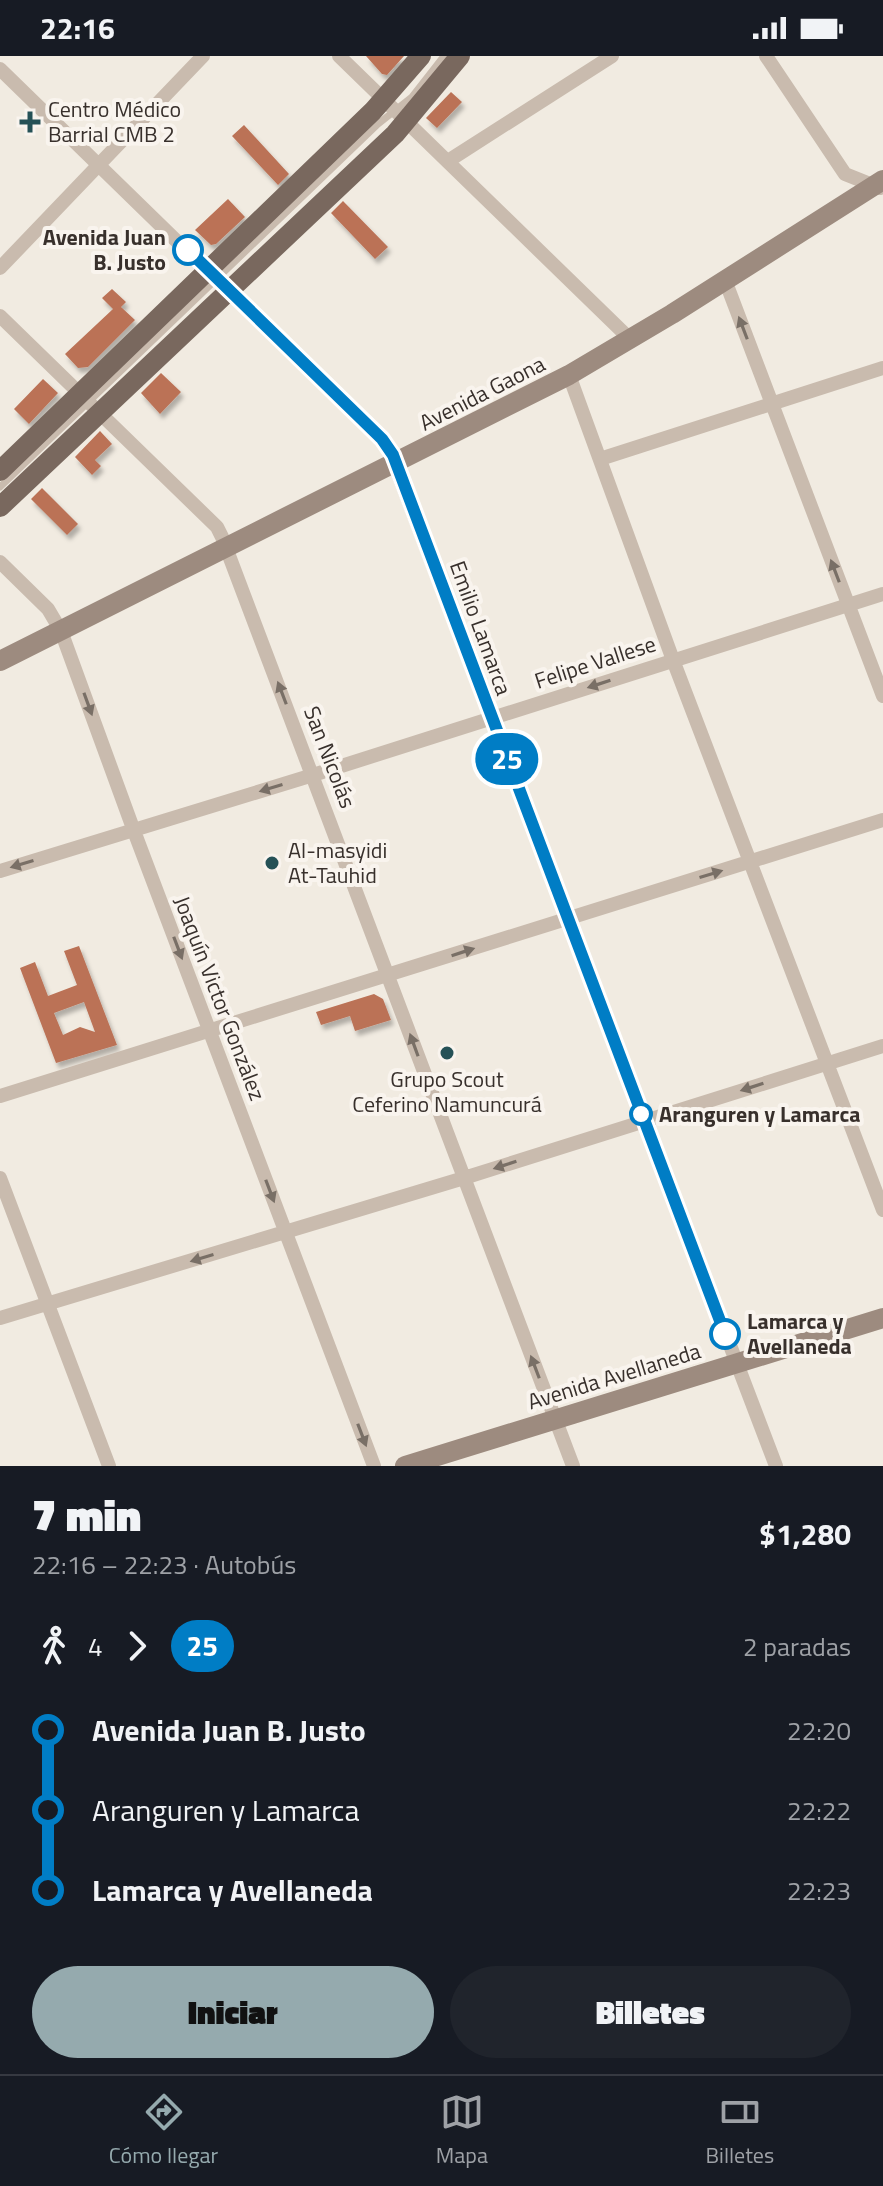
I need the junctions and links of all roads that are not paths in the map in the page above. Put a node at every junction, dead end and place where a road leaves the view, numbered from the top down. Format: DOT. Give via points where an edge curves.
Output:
graph roads {
  1 [pos="203,56"];
  2 [pos="339,56"];
  3 [pos="421,56"];
  4 [pos="444,56"];
  5 [pos="460,56"];
  6 [pos="612,56"];
  7 [pos="766,56"];
  8 [pos="0,69"];
  9 [pos="395,110"];
  10 [pos="448,161"];
  11 [pos="99,165"];
  12 [pos="880,185"];
  13 [pos="0,268"];
  14 [pos="218,279"];
  15 [pos="725,280"];
  16 [pos="0,316"];
  17 [pos="630,339"];
  18 [pos="883,368"];
  19 [pos="569,375"];
  20 [pos="91,403"];
  21 [pos="772,403"];
  22 [pos="600,459"];
  23 [pos="396,464"];
  24 [pos="0,471"];
  25 [pos="0,487"];
  26 [pos="0,507"];
  27 [pos="227,548"];
  28 [pos="0,562"];
  29 [pos="883,594"];
  30 [pos="848,605"];
  31 [pos="61,631"];
  32 [pos="673,660"];
  33 [pos="0,661"];
  34 [pos="883,696"];
  35 [pos="492,719"];
  36 [pos="313,775"];
  37 [pos="883,820"];
  38 [pos="134,831"];
  39 [pos="751,861"];
  40 [pos="0,871"];
  41 [pos="567,919"];
  42 [pos="389,976"];
  43 [pos="210,1032"];
  44 [pos="883,1046"];
  45 [pos="827,1063"];
  46 [pos="0,1096"];
  47 [pos="643,1121"];
  48 [pos="0,1178"];
  49 [pos="464,1178"];
  50 [pos="883,1210"];
  51 [pos="286,1233"];
  52 [pos="47,1304"];
  53 [pos="0,1318"];
  54 [pos="883,1318"];
  55 [pos="737,1364"];
  56 [pos="555,1419"];
  57 [pos="109,1466"];
  58 [pos="374,1466"];
  59 [pos="405,1466"];
  60 [pos="573,1466"];
  61 [pos="776,1466"];
  1 -- 11 [label="street"];
  2 -- 9 [label="street"];
  3 -- 9 [label="main road"];
  4 -- 9 [label="lane"];
  5 -- 9 [label="main road"];
  6 -- 10 [label="street"];
  7 -- 12 [label="street" via="845,174"];
  8 -- 11 [label="street, Emilio Lamarca"];
  9 -- 10 [label="street"];
  9 -- 14 [label="main road"];
  9 -- 14 [label="main road"];
  10 -- 17 [label="street"];
  11 -- 13 [label="street"];
  11 -- 14 [label="street, Emilio Lamarca"];
  12 -- 15 [label="main road, Avenida Gaona"];
  14 -- 20 [label="main road"];
  14 -- 20 [label="main road"];
  14 -- 23 [label="street, Emilio Lamarca" via="382,439"];
  15 -- 17 [label="main road, Avenida Gaona"];
  21 -- 15 [label="street, one-way"];
  16 -- 20 [label="street, San Nicolás"];
  17 -- 19 [label="main road, Avenida Gaona"];
  18 -- 21 [label="street"];
  19 -- 22 [label="street"];
  19 -- 23 [label="main road, Avenida Gaona"];
  20 -- 24 [label="main road"];
  20 -- 25 [label="lane"];
  20 -- 26 [label="main road"];
  20 -- 27 [label="street, San Nicolás" via="217,527"];
  21 -- 22 [label="street"];
  30 -- 21 [label="street, one-way"];
  22 -- 32 [label="street"];
  23 -- 27 [label="main road, Avenida Gaona"];
  23 -- 35 [label="street, Emilio Lamarca"];
  27 -- 31 [label="main road, Avenida Gaona"];
  36 -- 27 [label="street, San Nicolás, one-way"];
  28 -- 31 [label="street, Joaquín Victor González" via="48,609"];
  29 -- 30 [label="street, Felipe Vallese"];
  30 -- 32 [label="street, Felipe Vallese"];
  30 -- 34 [label="street"];
  31 -- 33 [label="main road, Avenida Gaona"];
  31 -- 38 [label="street, Joaquín Victor González, one-way"];
  32 -- 35 [label="street, Felipe Vallese, one-way"];
  32 -- 39 [label="street"];
  35 -- 36 [label="street, Felipe Vallese"];
  35 -- 41 [label="street, Emilio Lamarca"];
  36 -- 38 [label="street, Felipe Vallese, one-way"];
  36 -- 42 [label="street, San Nicolás"];
  37 -- 39 [label="street"];
  38 -- 40 [label="street, Felipe Vallese, one-way"];
  38 -- 43 [label="street, Joaquín Victor González, one-way"];
  41 -- 39 [label="street, one-way"];
  39 -- 45 [label="street"];
  42 -- 41 [label="street, one-way"];
  41 -- 47 [label="street, Emilio Lamarca"];
  42 -- 43 [label="street"];
  49 -- 42 [label="street, San Nicolás, one-way"];
  43 -- 46 [label="street"];
  43 -- 51 [label="street, Joaquín Victor González, one-way"];
  44 -- 45 [label="street"];
  45 -- 47 [label="street, one-way"];
  45 -- 50 [label="street"];
  47 -- 49 [label="street, one-way"];
  47 -- 55 [label="street, Emilio Lamarca"];
  48 -- 52 [label="street"];
  49 -- 51 [label="street"];
  56 -- 49 [label="street, San Nicolás, one-way"];
  51 -- 52 [label="street, one-way"];
  51 -- 58 [label="street, Joaquín Victor González, one-way"];
  52 -- 53 [label="street"];
  52 -- 57 [label="street"];
  54 -- 55 [label="main road, Avenida Avellaneda"];
  55 -- 56 [label="main road, Avenida Avellaneda"];
  55 -- 61 [label="street, Emilio Lamarca"];
  56 -- 59 [label="main road, Avenida Avellaneda"];
  56 -- 60 [label="street, San Nicolás"];
}
